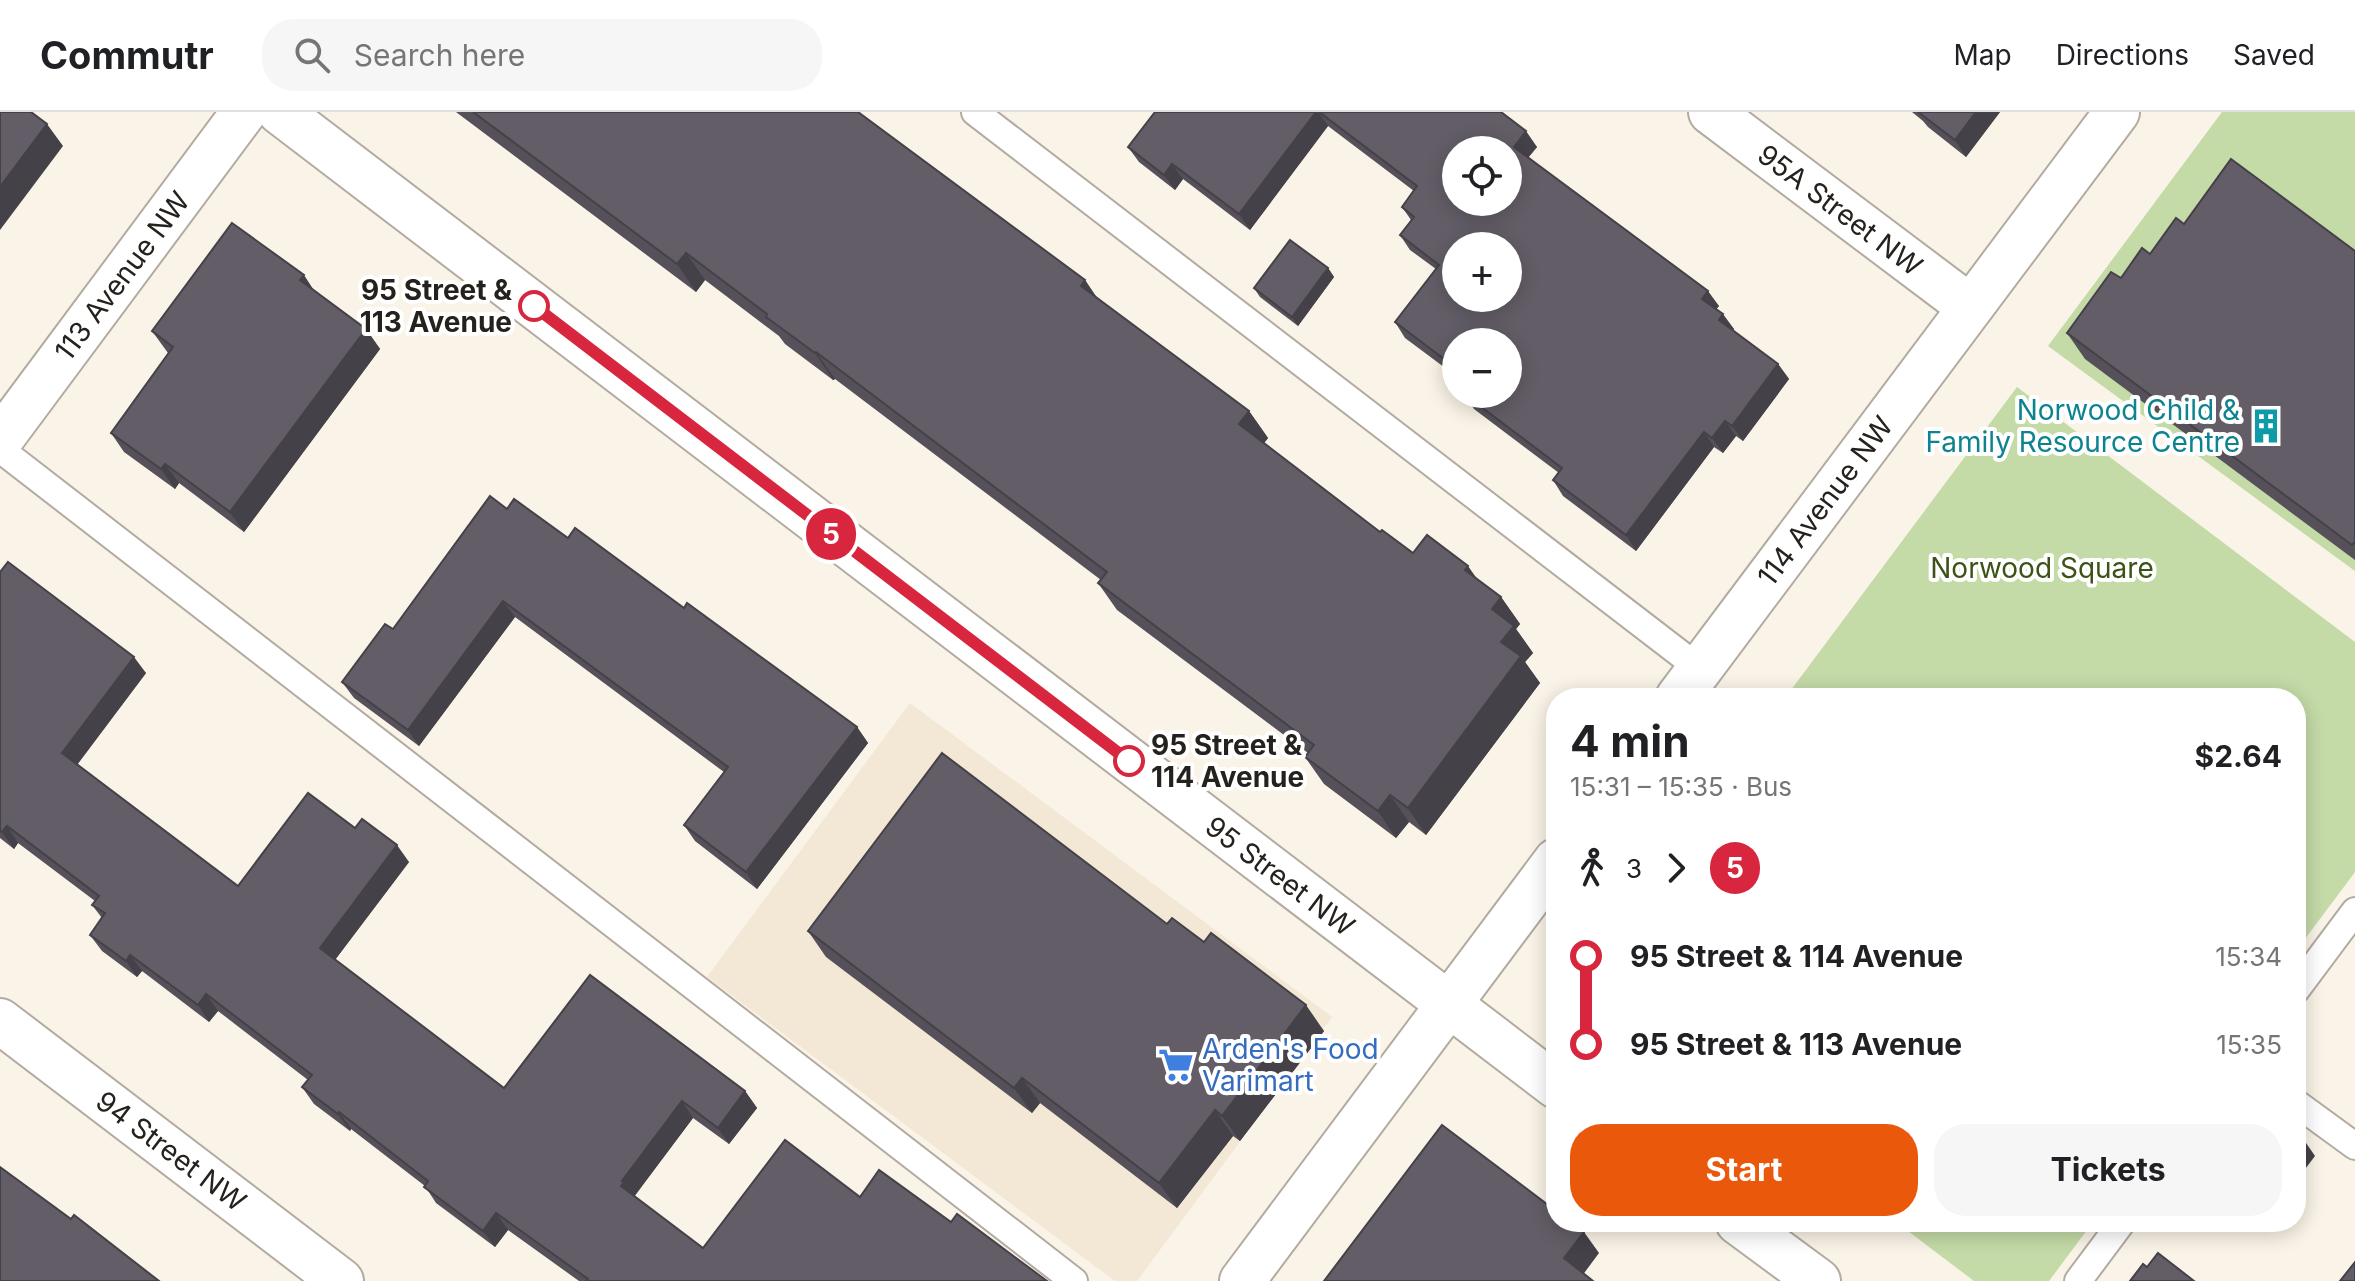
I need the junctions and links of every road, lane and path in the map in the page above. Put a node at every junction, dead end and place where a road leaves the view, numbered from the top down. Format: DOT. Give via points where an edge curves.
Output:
graph roads {
  1 [pos="244,112"];
  2 [pos="280,112"];
  3 [pos="975,112"];
  4 [pos="1711,112"];
  5 [pos="2117,112"];
  6 [pos="1970,307"];
  7 [pos="0,440"];
  8 [pos="0,449"];
  9 [pos="1689,684"];
  10 [pos="1546,874"];
  11 [pos="2355,911"];
  12 [pos="2306,977"];
  13 [pos="1448,1005"];
  14 [pos="0,1021"];
  15 [pos="1546,1078"];
  16 [pos="2306,1110"];
  17 [pos="2355,1146"];
  18 [pos="1752,1232"];
  19 [pos="2115,1232"];
  20 [pos="341,1281"];
  21 [pos="1074,1281"];
  22 [pos="1242,1281"];
  23 [pos="1818,1281"];
  24 [pos="2078,1281"];
  1 -- 7 [label="street, 113 Avenue NW"];
  2 -- 13 [label="street, 95 Street NW"];
  3 -- 9 [label="lane"];
  4 -- 6 [label="street, 95A Street NW"];
  5 -- 6 [label="street, 114 Avenue NW"];
  6 -- 9 [label="street, 114 Avenue NW"];
  8 -- 21 [label="lane"];
  10 -- 13 [label="street"];
  11 -- 12 [label="lane"];
  13 -- 15 [label="street, 95 Street NW"];
  13 -- 22 [label="street"];
  14 -- 20 [label="street, 94 Street NW"];
  16 -- 17 [label="lane"];
  18 -- 23 [label="street"];
  19 -- 24 [label="lane"];
}
